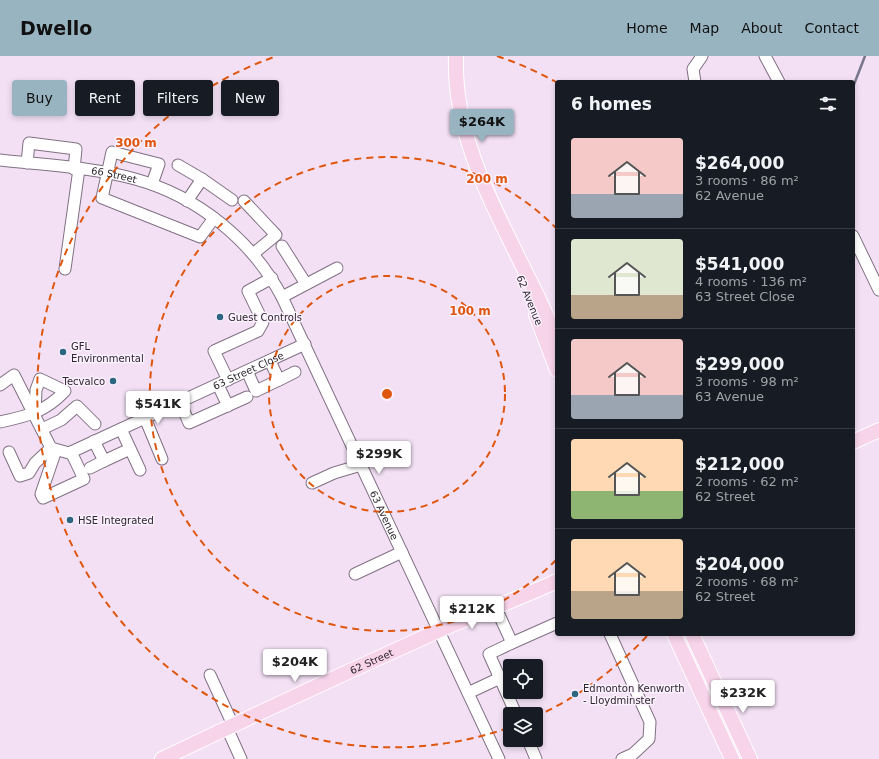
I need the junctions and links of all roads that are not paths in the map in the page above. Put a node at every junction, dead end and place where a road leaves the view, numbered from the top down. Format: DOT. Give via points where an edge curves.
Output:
graph roads {
  1 [pos="456,56"];
  2 [pos="702,56"];
  3 [pos="765,56"];
  4 [pos="695,80"];
  5 [pos="778,80"];
  6 [pos="0,160"];
  7 [pos="27,163"];
  8 [pos="178,165"];
  9 [pos="76,169"];
  10 [pos="107,174"];
  11 [pos="202,179"];
  12 [pos="152,184"];
  13 [pos="232,200"];
  14 [pos="187,201"];
  15 [pos="244,201"];
  16 [pos="216,220"];
  17 [pos="504,230"];
  18 [pos="855,240"];
  19 [pos="282,246"];
  20 [pos="253,254"];
  21 [pos="65,268"];
  22 [pos="337,268"];
  23 [pos="272,278"];
  24 [pos="306,284"];
  25 [pos="879,290"];
  26 [pos="282,297"];
  27 [pos="555,337"];
  28 [pos="305,344"];
  29 [pos="270,360"];
  30 [pos="555,365"];
  31 [pos="247,371"];
  32 [pos="295,372"];
  33 [pos="279,380"];
  34 [pos="223,382"];
  35 [pos="0,386"];
  36 [pos="247,397"];
  37 [pos="180,402"];
  38 [pos="228,406"];
  39 [pos="35,414"];
  40 [pos="145,418"];
  41 [pos="0,422"];
  42 [pos="879,423"];
  43 [pos="95,424"];
  44 [pos="42,429"];
  45 [pos="121,429"];
  46 [pos="879,430"];
  47 [pos="855,434"];
  48 [pos="94,441"];
  49 [pos="855,441"];
  50 [pos="54,449"];
  51 [pos="130,449"];
  52 [pos="8,452"];
  53 [pos="71,452"];
  54 [pos="162,459"];
  55 [pos="104,461"];
  56 [pos="361,465"];
  57 [pos="90,468"];
  58 [pos="140,470"];
  59 [pos="312,483"];
  60 [pos="402,552"];
  61 [pos="555,573"];
  62 [pos="355,574"];
  63 [pos="555,582"];
  64 [pos="495,606"];
  65 [pos="555,624"];
  66 [pos="439,630"];
  67 [pos="611,636"];
  68 [pos="675,636"];
  69 [pos="693,636"];
  70 [pos="512,643"];
  71 [pos="210,675"];
  72 [pos="500,678"];
  73 [pos="468,693"];
  74 [pos="513,707"];
  75 [pos="230,727"];
  76 [pos="531,747"];
  77 [pos="162,759"];
  78 [pos="241,759"];
  79 [pos="499,759"];
  80 [pos="536,759"];
  81 [pos="622,759"];
  82 [pos="732,759"];
  83 [pos="750,759"];
  1 -- 17 [label="main road, 62 Avenue" via="458,95 465,131 477,169"];
  2 -- 4 [label="street" via="693,69"];
  3 -- 5 [label="street"];
  6 -- 7 [label="street, 66 Street"];
  7 -- 9 [label="street, 66 Street"];
  7 -- 9 [label="street" via="30,143 76,149"];
  8 -- 11 [label="street"];
  9 -- 10 [label="street, 66 Street"];
  9 -- 21 [label="street"];
  10 -- 12 [label="street, 66 Street"];
  10 -- 12 [label="street" via="112,152 159,164"];
  10 -- 16 [label="street" via="102,198 200,237"];
  11 -- 13 [label="street"];
  11 -- 14 [label="street"];
  12 -- 14 [label="street, 66 Street"];
  14 -- 16 [label="street, 66 Street"];
  15 -- 20 [label="street" via="276,235"];
  16 -- 20 [label="street, 63 Avenue"];
  17 -- 27 [label="main road, 62 Avenue"];
  17 -- 30 [label="main road, 62 Avenue"];
  18 -- 25 [label="street"];
  19 -- 24 [label="street"];
  20 -- 23 [label="street, 63 Avenue"];
  22 -- 24 [label="street"];
  23 -- 26 [label="street, 63 Avenue"];
  23 -- 34 [label="street" via="248,291 263,322 258,331 214,351"];
  24 -- 26 [label="street"];
  26 -- 28 [label="street, 63 Avenue"];
  28 -- 29 [label="street, 63 Street Close"];
  28 -- 56 [label="street, 63 Avenue"];
  29 -- 31 [label="street, 63 Street Close"];
  29 -- 33 [label="street"];
  31 -- 33 [label="street" via="256,391"];
  31 -- 34 [label="street, 63 Street Close"];
  32 -- 33 [label="street"];
  34 -- 37 [label="street, 63 Street Close"];
  34 -- 38 [label="street"];
  35 -- 39 [label="street" via="14,375"];
  36 -- 38 [label="street"];
  37 -- 38 [label="street" via="189,423"];
  37 -- 40 [label="street, 63 Street Close"];
  39 -- 41 [label="street"];
  39 -- 44 [label="street"];
  40 -- 45 [label="street, 63 Street Close"];
  40 -- 54 [label="street"];
  42 -- 47 [label="main road"];
  43 -- 44 [label="street" via="77,406 61,420"];
  44 -- 50 [label="street"];
  45 -- 48 [label="street, 63 Street Close"];
  45 -- 51 [label="street"];
  46 -- 49 [label="main road"];
  48 -- 53 [label="street, 63 Street Close"];
  48 -- 55 [label="street"];
  50 -- 52 [label="street" via="34,463 29,473 20,476"];
  50 -- 53 [label="street"];
  50 -- 53 [label="street" via="41,494 43,498 84,479"];
  51 -- 55 [label="street"];
  51 -- 58 [label="street"];
  55 -- 57 [label="street"];
  56 -- 59 [label="street"];
  56 -- 60 [label="street, 63 Avenue"];
  60 -- 62 [label="street"];
  60 -- 66 [label="street, 63 Avenue"];
  61 -- 64 [label="main road, 62 Street" via="521,589"];
  63 -- 64 [label="main road, 62 Street" via="524,597"];
  64 -- 66 [label="main road, 62 Street"];
  64 -- 70 [label="street"];
  65 -- 70 [label="street"];
  66 -- 73 [label="street, 63 Avenue"];
  66 -- 75 [label="main road, 62 Street"];
  67 -- 81 [label="street" via="650,722 649,739 633,754"];
  68 -- 82 [label="main road"];
  69 -- 83 [label="main road"];
  70 -- 72 [label="street" via="489,654"];
  71 -- 75 [label="street"];
  72 -- 73 [label="street"];
  72 -- 74 [label="street"];
  73 -- 79 [label="street, 63 Avenue"];
  75 -- 77 [label="main road, 62 Street"];
  75 -- 78 [label="street"];
  76 -- 80 [label="street"];
}
